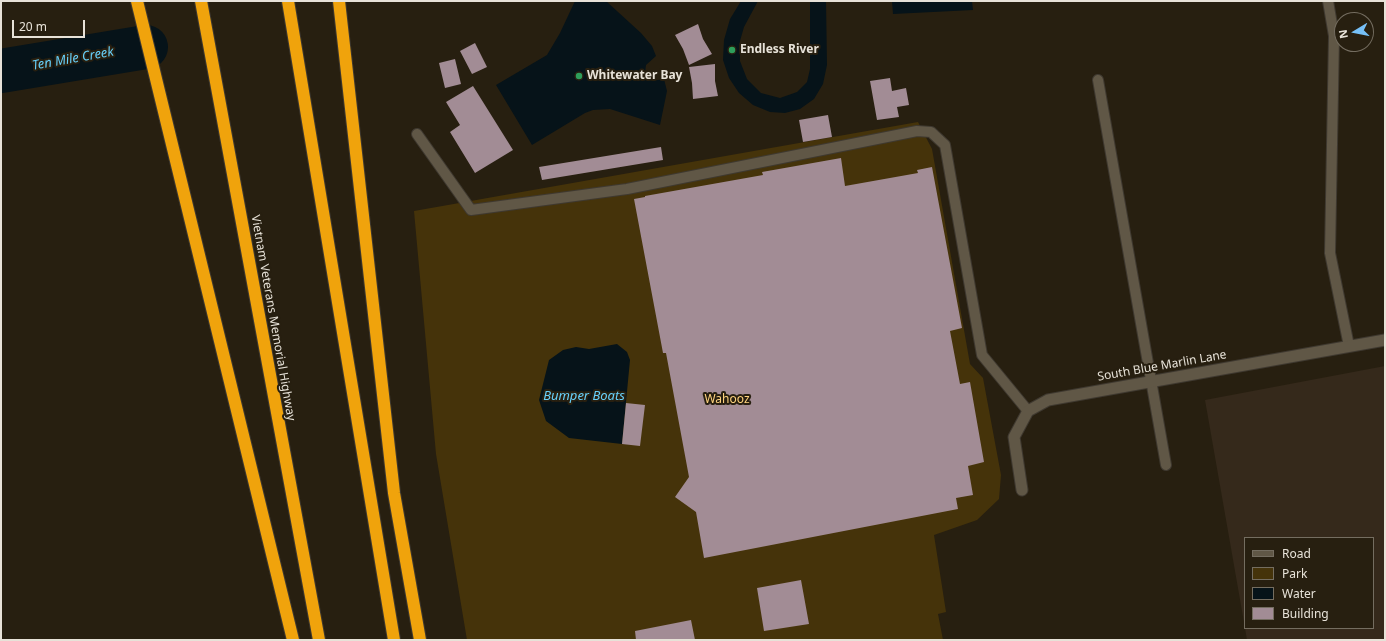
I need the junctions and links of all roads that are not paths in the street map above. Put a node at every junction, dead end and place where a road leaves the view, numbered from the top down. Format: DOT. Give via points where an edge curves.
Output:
graph roads {
  1 [pos="137,1"];
  2 [pos="201,1"];
  3 [pos="288,1"];
  4 [pos="338,1"];
  5 [pos="1328,1"];
  6 [pos="1098,80"];
  7 [pos="417,134"];
  8 [pos="1385,340"];
  9 [pos="1349,346"];
  10 [pos="1151,382"];
  11 [pos="1028,411"];
  12 [pos="1166,465"];
  13 [pos="1022,490"];
  14 [pos="292,640"];
  15 [pos="319,640"];
  16 [pos="394,640"];
  17 [pos="420,640"];
  1 -- 14 [label="highway"];
  2 -- 15 [label="highway, Vietnam Veterans Memorial Highway"];
  3 -- 16 [label="highway"];
  4 -- 17 [label="highway" via="394,493"];
  5 -- 9 [label="lane" via="1334,36 1330,253"];
  6 -- 10 [label="lane"];
  7 -- 11 [label="lane" via="471,210 627,189 917,131 931,132 945,145 982,355"];
  8 -- 9 [label="street, South Blue Marlin Lane"];
  9 -- 10 [label="street, South Blue Marlin Lane"];
  10 -- 11 [label="street, South Blue Marlin Lane" via="1048,400"];
  10 -- 12 [label="lane"];
  11 -- 13 [label="street" via="1014,437"];
}
